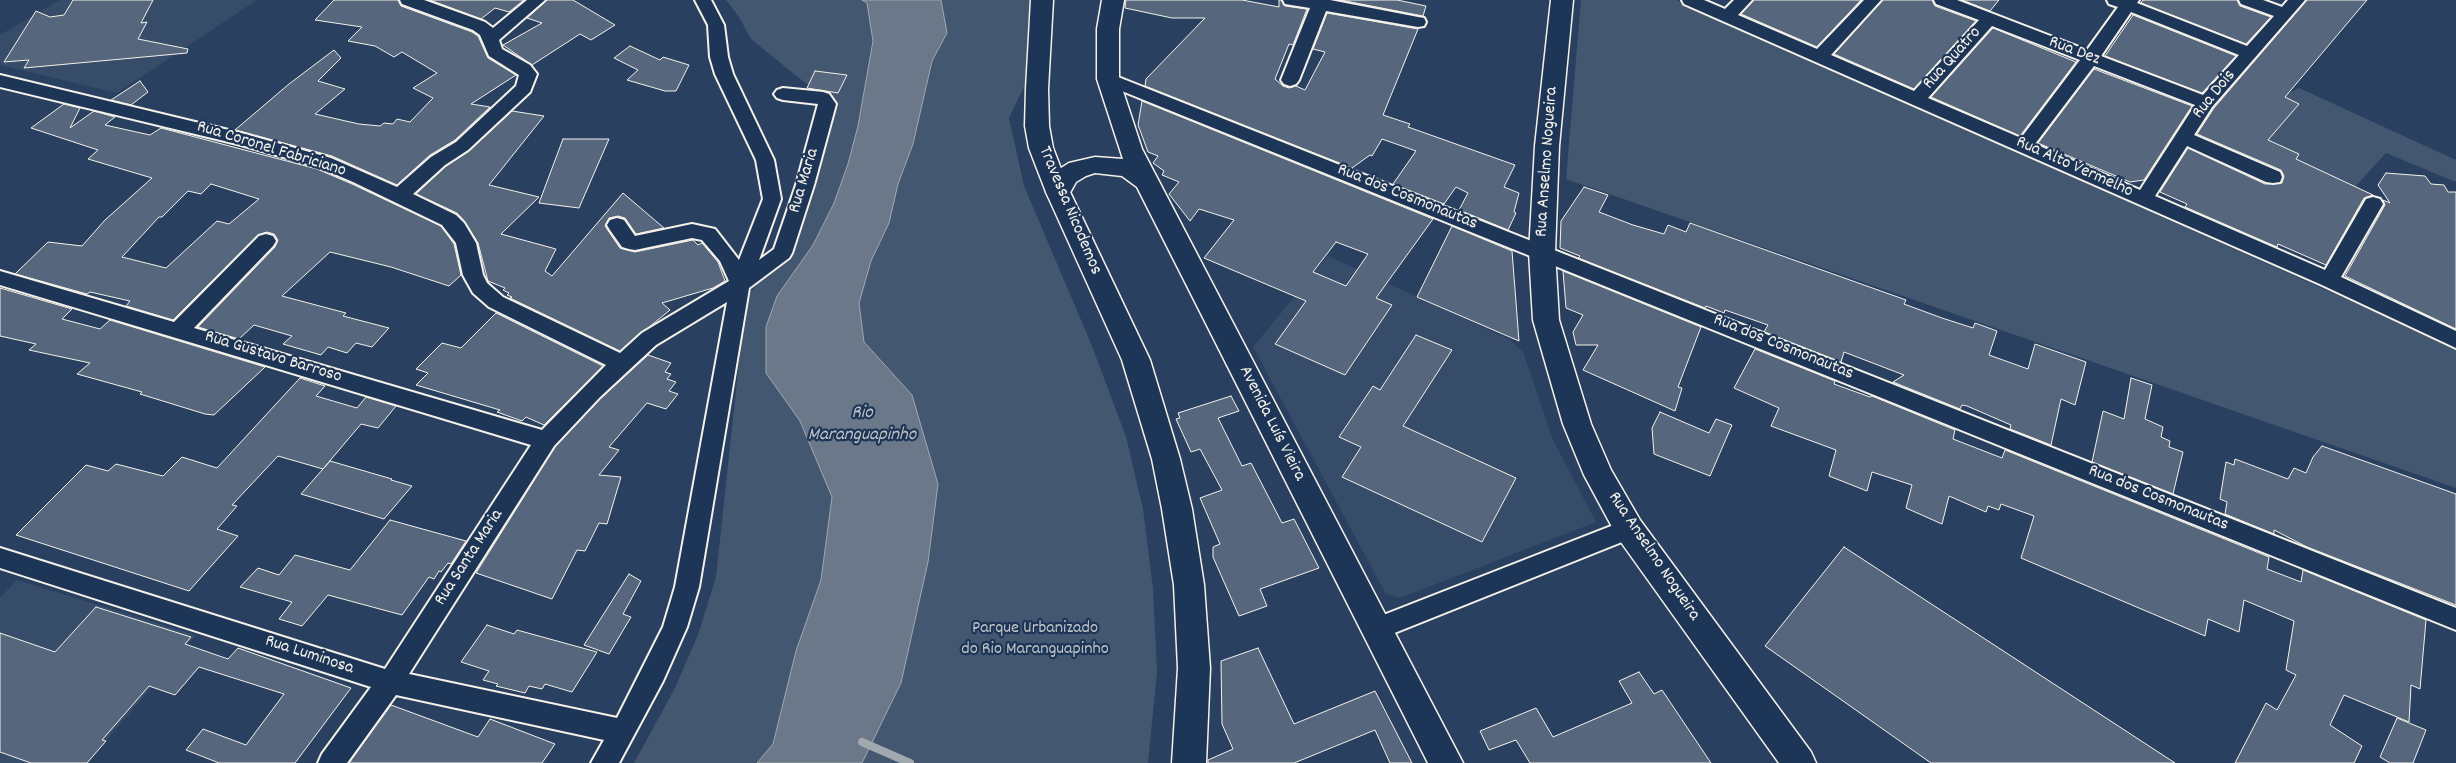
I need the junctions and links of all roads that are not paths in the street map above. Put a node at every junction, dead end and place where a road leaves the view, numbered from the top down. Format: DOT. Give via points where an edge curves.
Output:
graph roads {
  1 [pos="408,0"];
  2 [pos="537,0"];
  3 [pos="703,0"];
  4 [pos="1042,0"];
  5 [pos="1113,0"];
  6 [pos="1291,0"];
  7 [pos="1562,0"];
  8 [pos="1690,0"];
  9 [pos="1744,0"];
  10 [pos="1873,0"];
  11 [pos="1942,0"];
  12 [pos="2247,0"];
  13 [pos="2297,0"];
  14 [pos="2124,2"];
  15 [pos="1321,3"];
  16 [pos="2285,14"];
  17 [pos="1727,16"];
  18 [pos="1989,19"];
  19 [pos="1418,22"];
  20 [pos="493,45"];
  21 [pos="2250,53"];
  22 [pos="1819,57"];
  23 [pos="2090,59"];
  24 [pos="1108,79"];
  25 [pos="1290,80"];
  26 [pos="0,81"];
  27 [pos="783,94"];
  28 [pos="1918,98"];
  29 [pos="2206,103"];
  30 [pos="2182,137"];
  31 [pos="2024,146"];
  32 [pos="2273,177"];
  33 [pos="1146,181"];
  34 [pos="1058,192"];
  35 [pos="399,196"];
  36 [pos="2144,199"];
  37 [pos="2373,204"];
  38 [pos="616,225"];
  39 [pos="266,241"];
  40 [pos="1542,252"];
  41 [pos="0,278"];
  42 [pos="2329,280"];
  43 [pos="740,284"];
  44 [pos="179,330"];
  45 [pos="2456,340"];
  46 [pos="623,364"];
  47 [pos="546,440"];
  48 [pos="1630,529"];
  49 [pos="0,558"];
  50 [pos="2456,619"];
  51 [pos="1377,629"];
  52 [pos="390,682"];
  53 [pos="623,732"];
  54 [pos="331,763"];
  55 [pos="604,763"];
  56 [pos="1189,763"];
  57 [pos="1446,763"];
  58 [pos="1799,763"];
  1 -- 20 [label="street" via="471,22 488,32"];
  2 -- 20 [label="street"];
  3 -- 43 [label="street" via="716,25 724,74 765,160 772,200"];
  4 -- 34 [label="main road, Travessa Nicodemos" via="1037,126 1041,148"];
  5 -- 24 [label="main road, Avenida Luís Vieira" via="1108,29"];
  6 -- 15 [label="street"];
  7 -- 40 [label="main road, Rua Anselmo Nogueira" via="1547,146"];
  8 -- 17 [label="street, Rua Alto Vermelho"];
  9 -- 17 [label="street"];
  10 -- 22 [label="street"];
  11 -- 18 [label="street, Rua Dez"];
  12 -- 16 [label="street"];
  13 -- 16 [label="street, Rua Dois"];
  14 -- 21 [label="street"];
  14 -- 23 [label="street"];
  15 -- 19 [label="street"];
  15 -- 25 [label="street"];
  16 -- 21 [label="street, Rua Dois"];
  17 -- 22 [label="street, Rua Alto Vermelho"];
  18 -- 23 [label="street, Rua Dez"];
  18 -- 28 [label="street, Rua Quatro"];
  20 -- 35 [label="street" via="528,74 524,88 462,146 438,161"];
  21 -- 29 [label="street, Rua Dois"];
  22 -- 28 [label="street, Rua Alto Vermelho"];
  23 -- 29 [label="street, Rua Dez"];
  23 -- 31 [label="street"];
  24 -- 33 [label="main road, Avenida Luís Vieira" via="1130,149"];
  24 -- 40 [label="street, Rua dos Cosmonautas"];
  26 -- 35 [label="street, Rua Coronel Fabriciano" via="201,128 324,162"];
  27 -- 43 [label="street, Rua Maria" via="823,98 827,104 805,185 782,252"];
  28 -- 31 [label="street, Rua Alto Vermelho"];
  29 -- 30 [label="street, Rua Dois"];
  30 -- 32 [label="street"];
  30 -- 36 [label="street, Rua Dois"];
  31 -- 36 [label="street, Rua Alto Vermelho"];
  33 -- 34 [label="main road" via="1128,168 1095,165 1067,176"];
  33 -- 51 [label="main road, Avenida Luís Vieira"];
  34 -- 56 [label="main road, Travessa Nicodemos" via="1136,360 1178,510 1194,668"];
  35 -- 46 [label="street, Rua Coronel Fabriciano" via="449,220 458,228 466,244 473,275 480,288 496,302"];
  36 -- 42 [label="street, Rua Alto Vermelho"];
  37 -- 42 [label="street"];
  38 -- 43 [label="street" via="629,242 635,244 692,231 708,234 728,257"];
  39 -- 44 [label="street"];
  40 -- 48 [label="main road, Rua Anselmo Nogueira" via="1546,320 1560,372 1577,424 1599,475"];
  40 -- 50 [label="street, Rua dos Cosmonautas"];
  41 -- 44 [label="street, Rua Gustavo Barroso"];
  42 -- 45 [label="street, Rua Alto Vermelho"];
  43 -- 46 [label="street, Rua Maria" via="649,339"];
  43 -- 53 [label="street" via="687,587 675,627"];
  44 -- 47 [label="street, Rua Gustavo Barroso"];
  46 -- 47 [label="street, Rua Santa Maria" via="592,391"];
  47 -- 52 [label="street, Rua Santa Maria"];
  48 -- 51 [label="street"];
  48 -- 58 [label="main road, Rua Anselmo Nogueira"];
  49 -- 52 [label="street, Rua Luminosa"];
  51 -- 57 [label="main road, Avenida Luís Vieira"];
  52 -- 53 [label="street, Rua Luminosa"];
  52 -- 54 [label="street, Rua Santa Maria"];
  53 -- 55 [label="street"];
}
